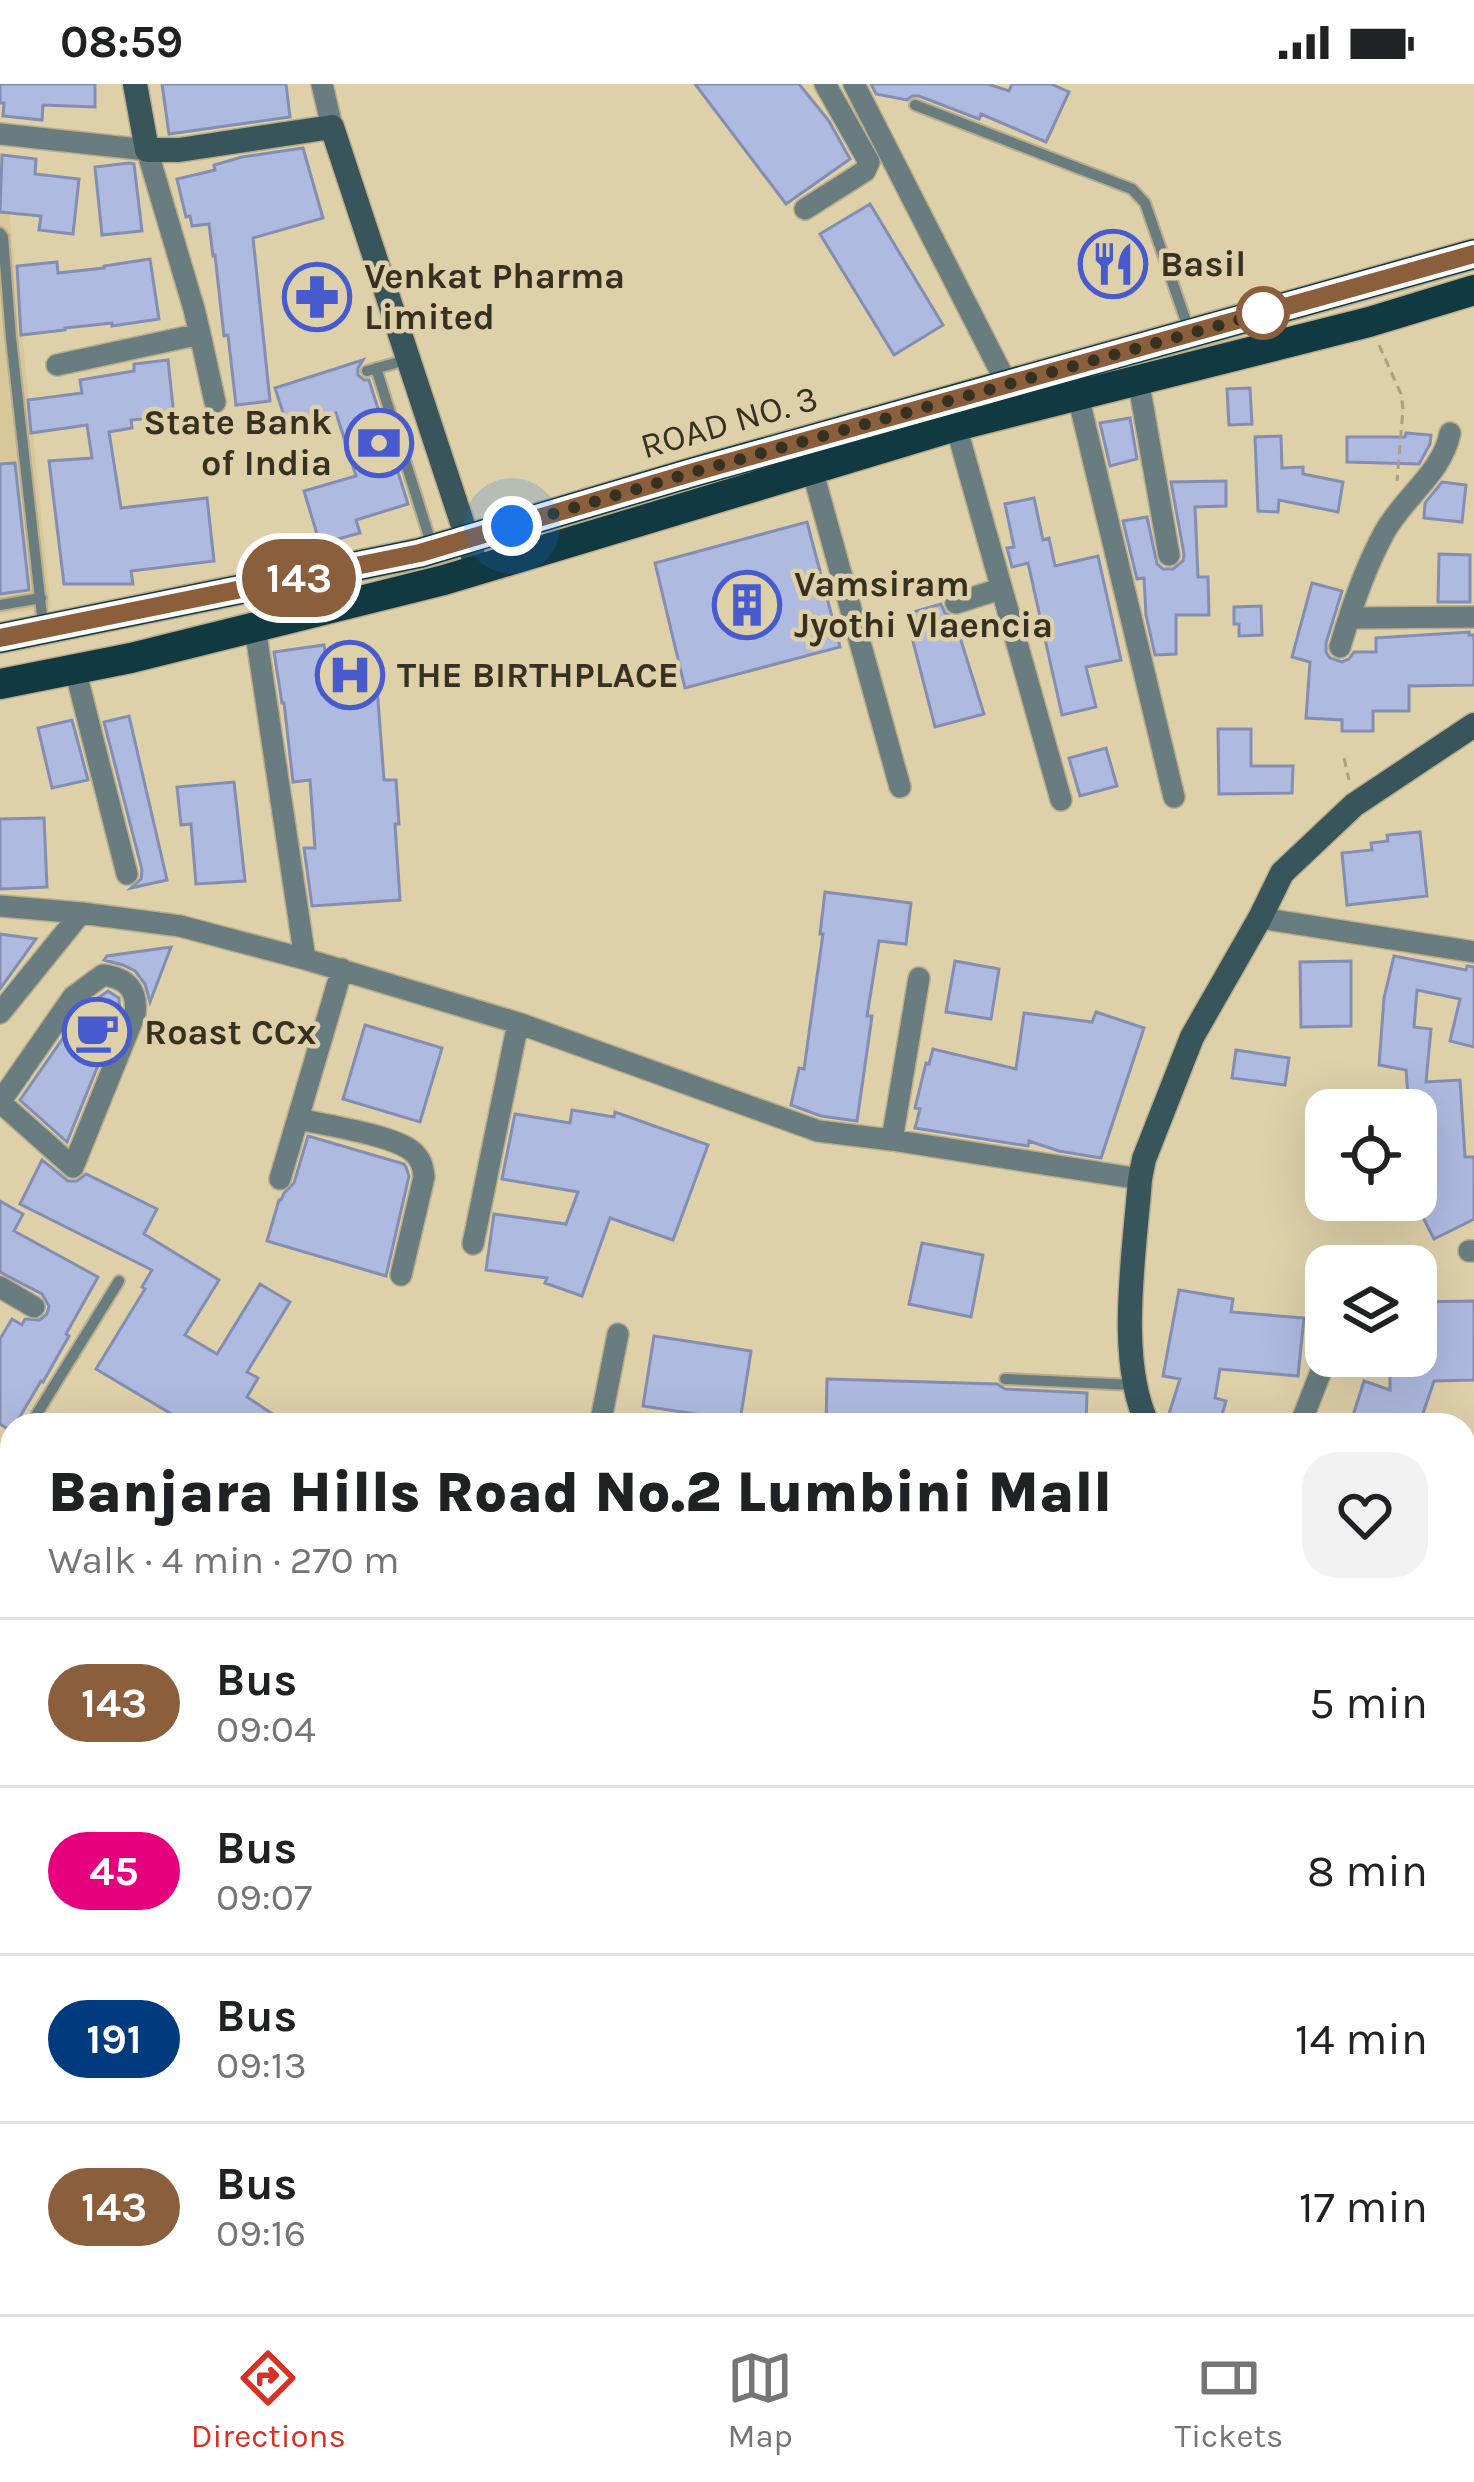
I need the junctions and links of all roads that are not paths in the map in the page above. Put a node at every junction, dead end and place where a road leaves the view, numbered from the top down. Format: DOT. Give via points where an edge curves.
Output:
graph roads {
  1 [pos="134,84"];
  2 [pos="322,84"];
  3 [pos="825,84"];
  4 [pos="854,84"];
  5 [pos="915,105"];
  6 [pos="332,127"];
  7 [pos="0,134"];
  8 [pos="147,150"];
  9 [pos="805,209"];
  10 [pos="0,233"];
  11 [pos="1474,254"];
  12 [pos="1474,290"];
  13 [pos="1190,333"];
  14 [pos="200,334"];
  15 [pos="409,359"];
  16 [pos="57,365"];
  17 [pos="1138,380"];
  18 [pos="1007,384"];
  19 [pos="1078,396"];
  20 [pos="215,402"];
  21 [pos="956,426"];
  22 [pos="1450,433"];
  23 [pos="812,469"];
  24 [pos="468,539"];
  25 [pos="433,549"];
  26 [pos="1169,556"];
  27 [pos="478,571"];
  28 [pos="1000,590"];
  29 [pos="956,603"];
  30 [pos="0,604"];
  31 [pos="42,614"];
  32 [pos="1474,617"];
  33 [pos="1349,618"];
  34 [pos="255,627"];
  35 [pos="0,638"];
  36 [pos="1340,647"];
  37 [pos="75,669"];
  38 [pos="0,684"];
  39 [pos="1474,725"];
  40 [pos="900,787"];
  41 [pos="1174,797"];
  42 [pos="1060,800"];
  43 [pos="127,874"];
  44 [pos="0,906"];
  45 [pos="82,913"];
  46 [pos="1260,918"];
  47 [pos="1474,952"];
  48 [pos="305,959"];
  49 [pos="342,970"];
  50 [pos="919,978"];
  51 [pos="0,1013"];
  52 [pos="518,1023"];
  53 [pos="0,1102"];
  54 [pos="298,1118"];
  55 [pos="892,1139"];
  56 [pos="280,1179"];
  57 [pos="1140,1179"];
  58 [pos="473,1244"];
  59 [pos="400,1275"];
  60 [pos="119,1281"];
  61 [pos="0,1287"];
  62 [pos="34,1306"];
  63 [pos="619,1334"];
  64 [pos="1319,1377"];
  65 [pos="1005,1379"];
  66 [pos="1136,1385"];
  67 [pos="37,1413"];
  68 [pos="603,1413"];
  69 [pos="1142,1413"];
  70 [pos="1305,1413"];
  1 -- 8 [label="street"];
  2 -- 6 [label="street"];
  3 -- 9 [label="street" via="868,162"];
  4 -- 18 [label="street"];
  5 -- 13 [label="lane" via="1132,189 1145,203"];
  6 -- 8 [label="street"];
  6 -- 15 [label="street"];
  7 -- 8 [label="street"];
  8 -- 14 [label="street"];
  10 -- 31 [label="lane"];
  11 -- 13 [label="main road, ROAD NO. 3"];
  12 -- 17 [label="main road"];
  13 -- 18 [label="main road, ROAD NO. 3"];
  14 -- 16 [label="street"];
  14 -- 20 [label="street"];
  15 -- 24 [label="street"];
  15 -- 25 [label="lane" via="372,369"];
  17 -- 19 [label="main road"];
  17 -- 26 [label="street"];
  18 -- 24 [label="main road, ROAD NO. 3"];
  19 -- 21 [label="main road"];
  19 -- 41 [label="street"];
  21 -- 23 [label="main road"];
  21 -- 28 [label="street"];
  22 -- 33 [label="street" via="1384,532"];
  23 -- 27 [label="main road"];
  23 -- 40 [label="street"];
  24 -- 25 [label="main road, ROAD NO. 3"];
  24 -- 27 [label="street"];
  25 -- 31 [label="main road, ROAD NO. 3"];
  27 -- 34 [label="main road"];
  28 -- 29 [label="street"];
  28 -- 42 [label="street"];
  30 -- 31 [label="lane"];
  31 -- 35 [label="main road, ROAD NO. 3"];
  32 -- 33 [label="street"];
  33 -- 36 [label="street"];
  34 -- 37 [label="main road"];
  34 -- 48 [label="street"];
  37 -- 38 [label="main road"];
  37 -- 43 [label="street"];
  39 -- 46 [label="street" via="1354,805 1282,873"];
  44 -- 45 [label="street"];
  45 -- 48 [label="street" via="180,926"];
  45 -- 51 [label="street"];
  46 -- 47 [label="street"];
  46 -- 57 [label="street" via="1192,1037"];
  48 -- 49 [label="street"];
  49 -- 52 [label="street"];
  49 -- 54 [label="street"];
  50 -- 55 [label="street"];
  52 -- 55 [label="street" via="818,1130"];
  52 -- 58 [label="street"];
  53 -- 53 [label="street" via="73,1167 136,1014 126,982 103,976 74,997"];
  54 -- 56 [label="street"];
  54 -- 59 [label="street" via="398,1144 421,1161 424,1178"];
  55 -- 57 [label="street"];
  57 -- 66 [label="street" via="1130,1334"];
  60 -- 67 [label="lane"];
  61 -- 62 [label="street"];
  63 -- 68 [label="street"];
  64 -- 70 [label="street"];
  65 -- 66 [label="lane"];
  66 -- 69 [label="street"];
}
